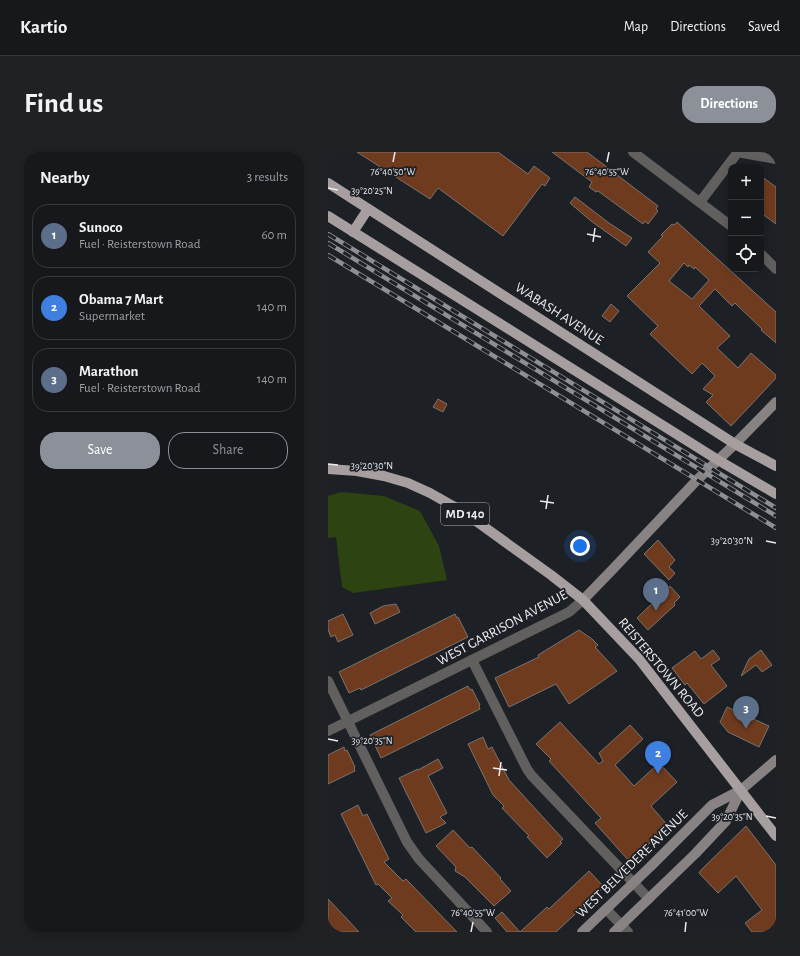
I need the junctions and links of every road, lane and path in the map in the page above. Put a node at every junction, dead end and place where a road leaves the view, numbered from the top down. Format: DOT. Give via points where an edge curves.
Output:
graph roads {
  1 [pos="633,152"];
  2 [pos="738,152"];
  3 [pos="776,159"];
  4 [pos="328,183"];
  5 [pos="700,202"];
  6 [pos="368,209"];
  7 [pos="328,216"];
  8 [pos="728,224"];
  9 [pos="353,232"];
  10 [pos="764,257"];
  11 [pos="776,269"];
  12 [pos="775,404"];
  13 [pos="736,444"];
  14 [pos="718,460"];
  15 [pos="776,466"];
  16 [pos="328,469"];
  17 [pos="776,494"];
  18 [pos="583,600"];
  19 [pos="472,660"];
  20 [pos="328,681"];
  21 [pos="348,722"];
  22 [pos="328,732"];
  23 [pos="776,760"];
  24 [pos="741,790"];
  25 [pos="776,836"];
  26 [pos="633,883"];
  27 [pos="649,899"];
  28 [pos="606,909"];
  29 [pos="621,930"];
  30 [pos="487,932"];
  31 [pos="582,932"];
  1 -- 5 [label="street"];
  2 -- 3 [label="street"];
  2 -- 5 [label="street"];
  4 -- 6 [label="main road, WABASH AVENUE"];
  5 -- 8 [label="street"];
  6 -- 9 [label="main road"];
  6 -- 13 [label="main road, WABASH AVENUE"];
  7 -- 9 [label="main road"];
  9 -- 14 [label="main road"];
  10 -- 11 [label="street"];
  12 -- 13 [label="main road, WEST GARRISON AVENUE"];
  13 -- 14 [label="main road, WEST GARRISON AVENUE"];
  13 -- 15 [label="main road, WABASH AVENUE"];
  14 -- 17 [label="main road"];
  14 -- 18 [label="main road, WEST GARRISON AVENUE"];
  16 -- 18 [label="main road, REISTERSTOWN ROAD / MD 140" via="384,476 430,493 476,521"];
  18 -- 19 [label="street, WEST GARRISON AVENUE" via="569,612"];
  18 -- 24 [label="main road, REISTERSTOWN ROAD / MD 140" via="639,659"];
  19 -- 21 [label="street, WEST GARRISON AVENUE"];
  19 -- 26 [label="street" via="532,776"];
  20 -- 21 [label="street"];
  21 -- 22 [label="street, WEST GARRISON AVENUE"];
  21 -- 30 [label="street" via="407,842 419,860"];
  23 -- 24 [label="main road, WEST BELVEDERE AVENUE"];
  24 -- 25 [label="main road, REISTERSTOWN ROAD / MD 140"];
  24 -- 26 [label="main road, WEST BELVEDERE AVENUE" via="712,805"];
  24 -- 27 [label="main road, WEST BELVEDERE AVENUE" via="726,821"];
  26 -- 27 [label="street"];
  26 -- 28 [label="main road, WEST BELVEDERE AVENUE"];
  27 -- 29 [label="main road, WEST BELVEDERE AVENUE"];
  28 -- 29 [label="street"];
  28 -- 31 [label="main road, WEST BELVEDERE AVENUE"];
}
